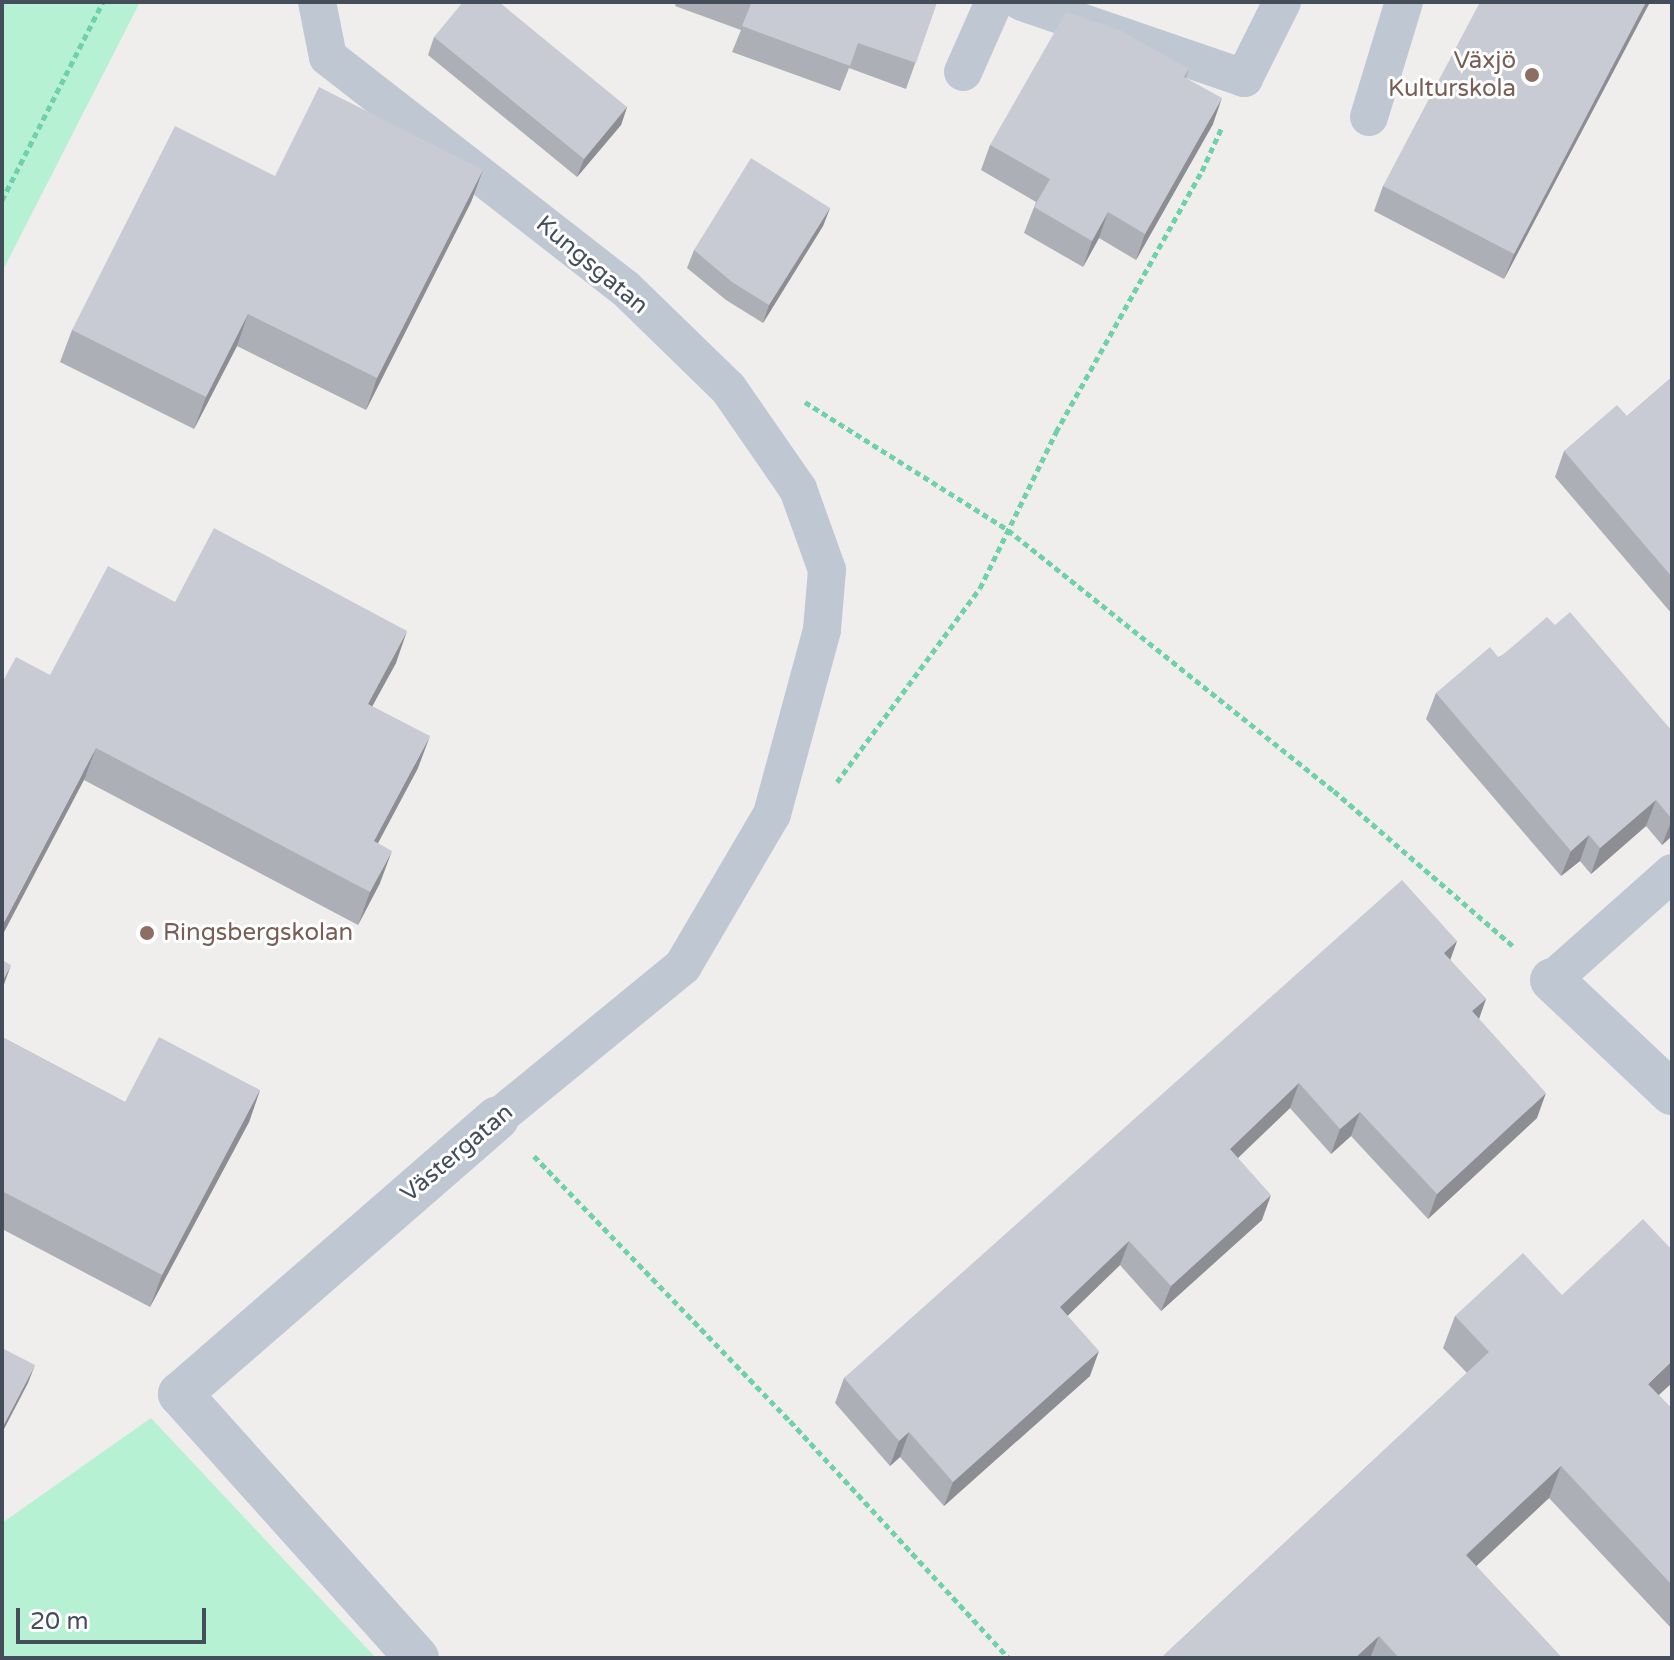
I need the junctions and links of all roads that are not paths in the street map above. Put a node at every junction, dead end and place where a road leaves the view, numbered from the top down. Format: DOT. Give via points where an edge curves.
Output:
graph roads {
  1 [pos="317,2"];
  2 [pos="994,2"];
  3 [pos="1022,2"];
  4 [pos="1282,2"];
  5 [pos="1404,2"];
  6 [pos="963,72"];
  7 [pos="1369,117"];
  8 [pos="827,570"];
  9 [pos="1672,873"];
  10 [pos="1552,980"];
  11 [pos="1672,1093"];
  12 [pos="497,1118"];
  13 [pos="417,1658"];
  1 -- 8 [label="lane, Kungsgatan" via="328,57 625,288 728,388 798,489"];
  2 -- 6 [label="lane"];
  3 -- 4 [label="lane" via="1244,78"];
  5 -- 7 [label="lane"];
  8 -- 12 [label="lane, Västergatan" via="822,630 772,814 683,966"];
  9 -- 10 [label="lane"];
  10 -- 11 [label="street"];
  12 -- 13 [label="street, Västergatan" via="180,1394"];
}
